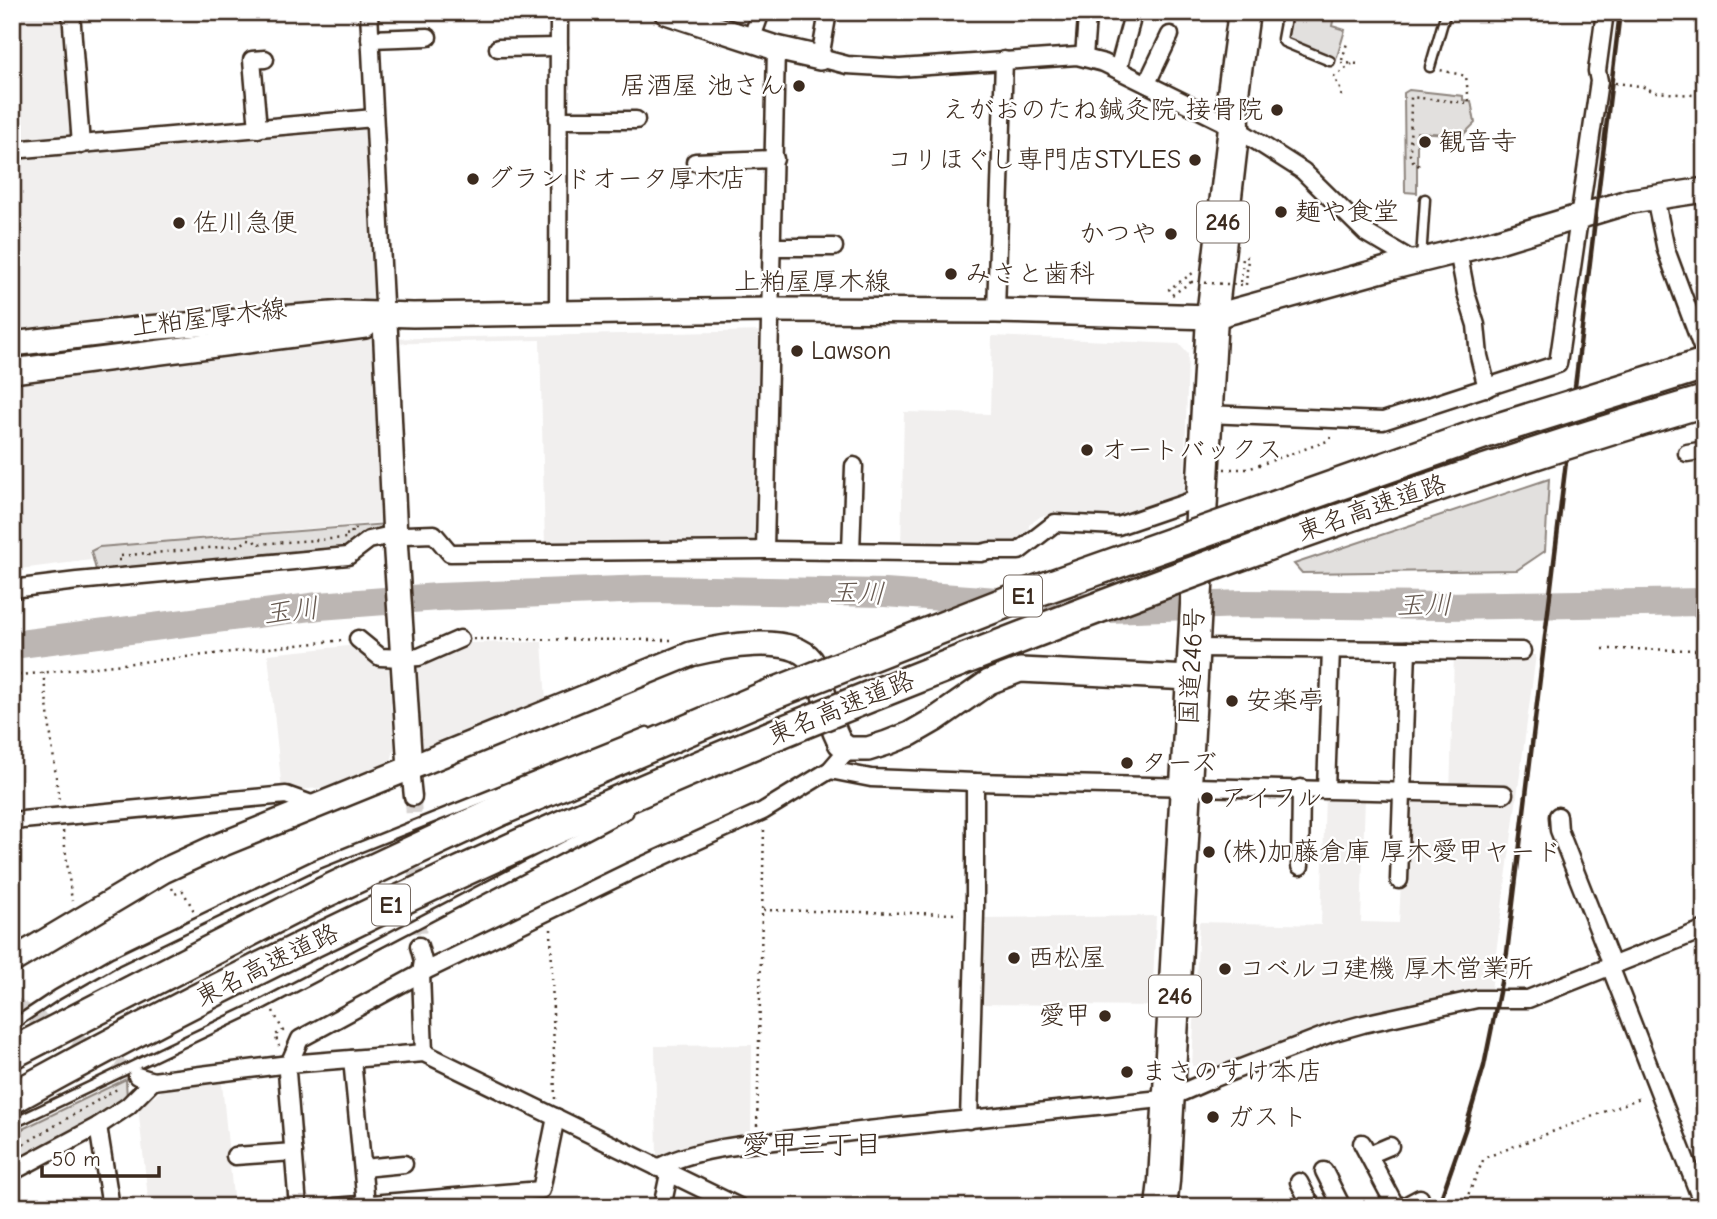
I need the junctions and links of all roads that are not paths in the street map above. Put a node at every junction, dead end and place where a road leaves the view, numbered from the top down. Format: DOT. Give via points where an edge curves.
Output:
graph roads {
  1 [pos="71,12"];
  2 [pos="369,12"];
  3 [pos="559,12"];
  4 [pos="666,12"];
  5 [pos="761,12"];
  6 [pos="828,12"];
  7 [pos="1244,12"];
  8 [pos="1262,12"];
  9 [pos="1287,12"];
  10 [pos="1446,12"];
  11 [pos="1605,12"];
  12 [pos="1087,18"];
  13 [pos="1131,22"];
  14 [pos="1170,35"];
  15 [pos="428,37"];
  16 [pos="370,39"];
  17 [pos="751,40"];
  18 [pos="559,47"];
  19 [pos="498,48"];
  20 [pos="776,48"];
  21 [pos="1084,57"];
  22 [pos="820,58"];
  23 [pos="264,59"];
  24 [pos="1004,60"];
  25 [pos="1330,61"];
  26 [pos="1430,67"];
  27 [pos="1118,70"];
  28 [pos="1147,83"];
  29 [pos="374,118"];
  30 [pos="558,118"];
  31 [pos="636,120"];
  32 [pos="1234,127"];
  33 [pos="258,129"];
  34 [pos="81,145"];
  35 [pos="12,150"];
  36 [pos="775,159"];
  37 [pos="695,162"];
  38 [pos="1705,190"];
  39 [pos="1655,197"];
  40 [pos="1425,199"];
  41 [pos="1579,216"];
  42 [pos="773,247"];
  43 [pos="834,247"];
  44 [pos="1458,251"];
  45 [pos="1418,261"];
  46 [pos="771,310"];
  47 [pos="996,311"];
  48 [pos="558,313"];
  49 [pos="1212,317"];
  50 [pos="385,318"];
  51 [pos="12,344"];
  52 [pos="1705,355"];
  53 [pos="1705,364"];
  54 [pos="12,371"];
  55 [pos="1487,388"];
  56 [pos="1705,401"];
  57 [pos="1206,414"];
  58 [pos="1705,450"];
  59 [pos="1687,453"];
  60 [pos="854,466"];
  61 [pos="1202,485"];
  62 [pos="395,537"];
  63 [pos="765,550"];
  64 [pos="851,551"];
  65 [pos="12,589"];
  66 [pos="358,639"];
  67 [pos="460,639"];
  68 [pos="1193,644"];
  69 [pos="1331,649"];
  70 [pos="1407,650"];
  71 [pos="1522,651"];
  72 [pos="403,655"];
  73 [pos="1191,678"];
  74 [pos="765,697"];
  75 [pos="686,721"];
  76 [pos="660,729"];
  77 [pos="779,733"];
  78 [pos="848,749"];
  79 [pos="410,768"];
  80 [pos="830,771"];
  81 [pos="975,782"];
  82 [pos="684,783"];
  83 [pos="1187,785"];
  84 [pos="1301,788"];
  85 [pos="1326,789"];
  86 [pos="1403,791"];
  87 [pos="1504,794"];
  88 [pos="413,797"];
  89 [pos="314,805"];
  90 [pos="639,807"];
  91 [pos="1558,816"];
  92 [pos="12,821"];
  93 [pos="1300,866"];
  94 [pos="1397,871"];
  95 [pos="1705,929"];
  96 [pos="419,946"];
  97 [pos="12,961"];
  98 [pos="1610,967"];
  99 [pos="421,973"];
  100 [pos="12,1025"];
  101 [pos="12,1053"];
  102 [pos="424,1053"];
  103 [pos="352,1059"];
  104 [pos="289,1064"];
  105 [pos="12,1098"];
  106 [pos="1169,1098"];
  107 [pos="556,1117"];
  108 [pos="969,1120"];
  109 [pos="12,1124"];
  110 [pos="98,1126"];
  111 [pos="1390,1146"];
  112 [pos="294,1152"];
  113 [pos="235,1156"];
  114 [pos="404,1164"];
  115 [pos="362,1168"];
  116 [pos="663,1171"];
  117 [pos="1324,1171"];
  118 [pos="12,1172"];
  119 [pos="1299,1182"];
  120 [pos="1420,1198"];
  121 [pos="366,1205"];
  122 [pos="111,1207"];
  123 [pos="298,1207"];
  124 [pos="335,1207"];
  125 [pos="662,1207"];
  126 [pos="739,1207"];
  127 [pos="1161,1207"];
  128 [pos="1312,1207"];
  129 [pos="1342,1207"];
  130 [pos="1396,1207"];
  131 [pos="1403,1207"];
  132 [pos="1704,1207"];
  1 -- 34 [label="street"];
  2 -- 16 [label="street"];
  3 -- 18 [label="street"];
  4 -- 17 [label="street"];
  5 -- 17 [label="street"];
  6 -- 22 [label="street"];
  7 -- 32 [label="highway, 国道246号 / 246" via="1233,93"];
  8 -- 32 [label="highway, 国道246号 / 246" via="1246,94"];
  9 -- 25 [label="lane" via="1284,42"];
  10 -- 26 [label="lane"];
  11 -- 41 [label="street"];
  12 -- 21 [label="street"];
  13 -- 27 [label="street"];
  14 -- 28 [label="street"];
  15 -- 16 [label="street"];
  16 -- 29 [label="street"];
  17 -- 20 [label="street"];
  18 -- 19 [label="street"];
  18 -- 30 [label="street"];
  20 -- 22 [label="street"];
  20 -- 36 [label="street"];
  21 -- 24 [label="street"];
  21 -- 27 [label="street"];
  22 -- 24 [label="street" via="847,65 899,68"];
  23 -- 33 [label="street" via="251,60"];
  24 -- 47 [label="street"];
  27 -- 28 [label="street"];
  28 -- 32 [label="street"];
  29 -- 33 [label="street"];
  29 -- 50 [label="street"];
  30 -- 31 [label="street"];
  30 -- 48 [label="street"];
  32 -- 45 [label="street" via="1303,170 1366,233"];
  32 -- 49 [label="highway, 国道246号 / 246"];
  33 -- 34 [label="street"];
  34 -- 35 [label="street"];
  36 -- 37 [label="street"];
  36 -- 42 [label="street"];
  38 -- 39 [label="street, 上粕屋厚木線"];
  39 -- 41 [label="street, 上粕屋厚木線"];
  39 -- 52 [label="street" via="1666,250"];
  40 -- 45 [label="lane"];
  41 -- 44 [label="street, 上粕屋厚木線"];
  41 -- 55 [label="street" via="1558,364"];
  42 -- 43 [label="street"];
  42 -- 46 [label="street"];
  44 -- 45 [label="street, 上粕屋厚木線"];
  44 -- 55 [label="street"];
  45 -- 49 [label="street, 上粕屋厚木線"];
  46 -- 47 [label="street, 上粕屋厚木線"];
  46 -- 48 [label="street, 上粕屋厚木線"];
  46 -- 63 [label="street"];
  47 -- 49 [label="street, 上粕屋厚木線"];
  48 -- 50 [label="street, 上粕屋厚木線"];
  49 -- 57 [label="highway, 国道246号 / 246"];
  50 -- 51 [label="street, 上粕屋厚木線" via="345,313"];
  50 -- 54 [label="street, 上粕屋厚木線"];
  50 -- 62 [label="street"];
  53 -- 74 [label="highway, 東名高速道路 / E1, bridge" via="1484,433 1026,595"];
  55 -- 57 [label="street" via="1383,421"];
  56 -- 77 [label="highway, 東名高速道路 / E1, bridge" via="1453,480 1282,540 986,649"];
  57 -- 61 [label="highway, 国道246号 / 246"];
  58 -- 59 [label="street"];
  60 -- 64 [label="street"];
  61 -- 64 [label="street" via="1194,500 1118,526 1055,523 1019,551"];
  61 -- 68 [label="highway, 国道246号 / 246"];
  62 -- 63 [label="street" via="434,534 450,553"];
  62 -- 65 [label="street" via="369,540 348,556"];
  62 -- 72 [label="street"];
  63 -- 64 [label="street"];
  66 -- 72 [label="street" via="380,657"];
  67 -- 72 [label="street" via="419,657"];
  68 -- 69 [label="street"];
  68 -- 73 [label="highway, 国道246号 / 246"];
  69 -- 70 [label="street"];
  69 -- 85 [label="street"];
  70 -- 71 [label="street"];
  70 -- 86 [label="street"];
  72 -- 79 [label="street"];
  73 -- 78 [label="street" via="1020,670 989,682 910,734 868,749"];
  73 -- 83 [label="highway, 国道246号 / 246"];
  74 -- 75 [label="lane"];
  74 -- 101 [label="highway, 東名高速道路 / E1" via="501,810 347,882"];
  76 -- 100 [label="lane" via="313,866 116,961"];
  77 -- 82 [label="lane"];
  77 -- 105 [label="highway, 東名高速道路 / E1" via="637,792 344,927 194,1000"];
  78 -- 79 [label="street" via="835,732 812,661 799,650 747,644 684,656"];
  78 -- 80 [label="street"];
  79 -- 88 [label="street"];
  79 -- 89 [label="street"];
  80 -- 81 [label="street" via="871,778"];
  80 -- 99 [label="street" via="763,811"];
  81 -- 83 [label="street"];
  81 -- 108 [label="street"];
  83 -- 84 [label="street"];
  83 -- 106 [label="highway, 国道246号 / 246"];
  84 -- 85 [label="street"];
  84 -- 93 [label="street"];
  85 -- 86 [label="street"];
  86 -- 87 [label="street" via="1460,785"];
  86 -- 94 [label="street"];
  89 -- 92 [label="street" via="286,795"];
  89 -- 97 [label="street" via="163,871"];
  90 -- 109 [label="lane" via="254,1008"];
  91 -- 98 [label="street" via="1559,830"];
  95 -- 98 [label="street"];
  96 -- 99 [label="street"];
  98 -- 106 [label="street" via="1528,999 1477,999 1331,1033"];
  98 -- 132 [label="street"];
  99 -- 102 [label="street"];
  99 -- 104 [label="street" via="300,1039"];
  102 -- 103 [label="street"];
  102 -- 107 [label="street"];
  103 -- 104 [label="street"];
  103 -- 115 [label="street"];
  104 -- 110 [label="street" via="145,1078 128,1106"];
  104 -- 112 [label="street"];
  106 -- 108 [label="street"];
  106 -- 127 [label="highway, 国道246号 / 246"];
  107 -- 116 [label="street"];
  107 -- 121 [label="street" via="541,1190"];
  108 -- 116 [label="street" via="757,1144 670,1161"];
  110 -- 118 [label="street"];
  110 -- 122 [label="street"];
  111 -- 130 [label="street" via="1366,1149"];
  112 -- 113 [label="street"];
  112 -- 123 [label="street"];
  114 -- 115 [label="street"];
  115 -- 121 [label="street"];
  116 -- 125 [label="street"];
  116 -- 126 [label="street"];
  117 -- 129 [label="street"];
  119 -- 128 [label="street"];
  120 -- 131 [label="street"];
  121 -- 124 [label="street"];
}
